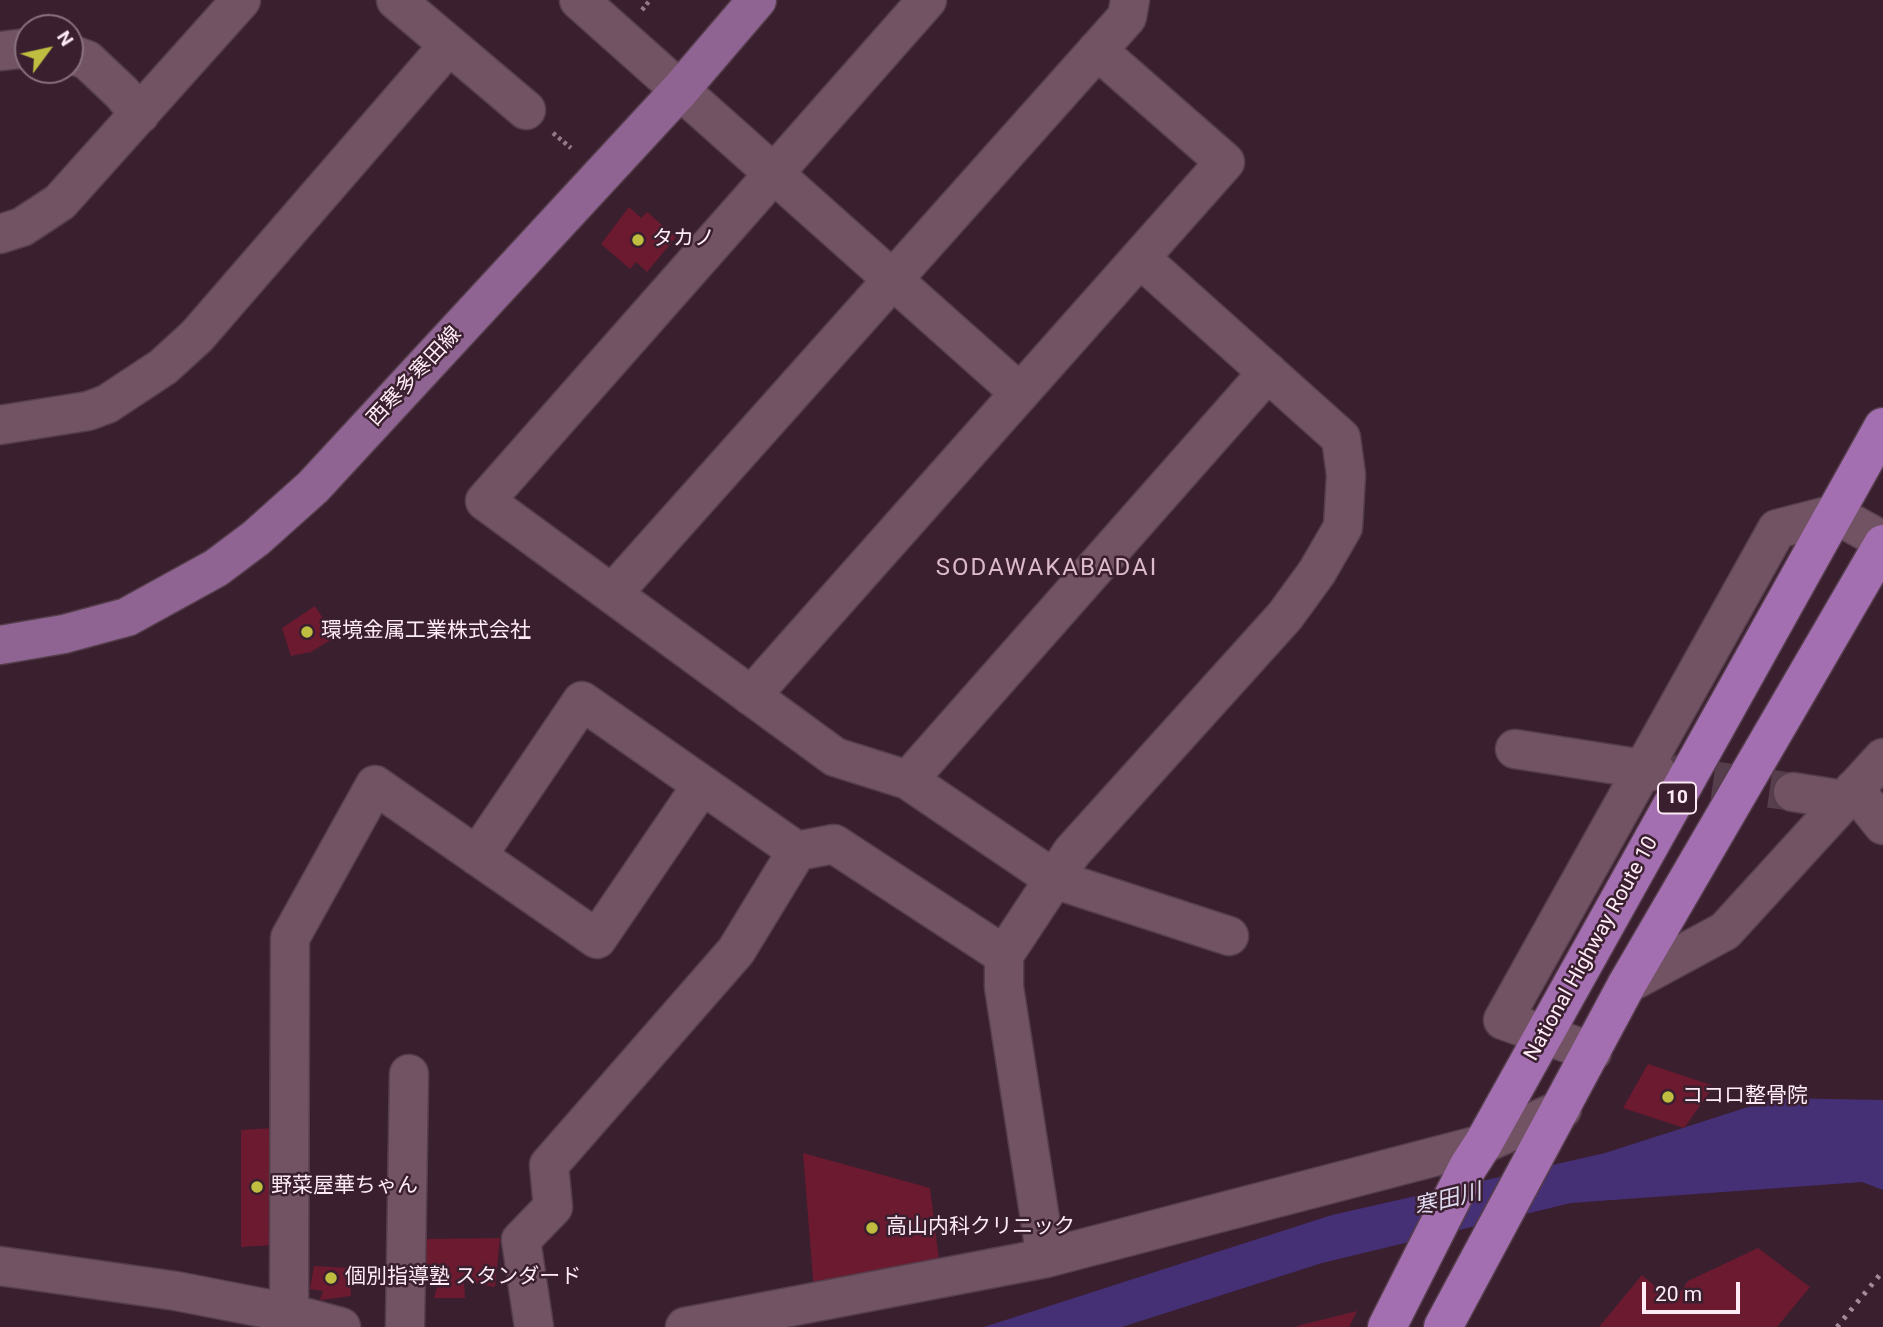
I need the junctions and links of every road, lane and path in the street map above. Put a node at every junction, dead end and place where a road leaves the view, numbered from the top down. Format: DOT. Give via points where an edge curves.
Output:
graph roads {
  1 [pos="241,0"];
  2 [pos="396,0"];
  3 [pos="579,0"];
  4 [pos="757,0"];
  5 [pos="927,0"];
  6 [pos="1130,0"];
  7 [pos="449,45"];
  8 [pos="1097,50"];
  9 [pos="84,59"];
  10 [pos="680,90"];
  11 [pos="526,110"];
  12 [pos="140,114"];
  13 [pos="774,173"];
  14 [pos="0,234"];
  15 [pos="1140,258"];
  16 [pos="892,279"];
  17 [pos="1268,372"];
  18 [pos="1020,393"];
  19 [pos="0,425"];
  20 [pos="1883,427"];
  21 [pos="1835,514"];
  22 [pos="1883,542"];
  23 [pos="613,593"];
  24 [pos="0,645"];
  25 [pos="751,696"];
  26 [pos="1515,749"];
  27 [pos="1883,758"];
  28 [pos="1649,770"];
  29 [pos="908,780"];
  30 [pos="702,785"];
  31 [pos="1793,792"];
  32 [pos="1849,795"];
  33 [pos="1883,824"];
  34 [pos="797,851"];
  35 [pos="477,856"];
  36 [pos="1054,879"];
  37 [pos="1229,936"];
  38 [pos="1004,955"];
  39 [pos="1627,984"];
  40 [pos="1544,1034"];
  41 [pos="1592,1052"];
  42 [pos="409,1074"];
  43 [pos="1562,1109"];
  44 [pos="1476,1155"];
  45 [pos="1046,1258"];
  46 [pos="0,1266"];
  47 [pos="289,1313"];
  48 [pos="341,1327"];
  49 [pos="405,1327"];
  50 [pos="534,1327"];
  51 [pos="685,1327"];
  52 [pos="1387,1327"];
  53 [pos="1443,1327"];
  1 -- 12 [label="street"];
  2 -- 7 [label="street"];
  3 -- 10 [label="street"];
  4 -- 10 [label="main road, 西寒多寒田線"];
  5 -- 13 [label="street"];
  6 -- 8 [label="street" via="1127,16"];
  7 -- 11 [label="street"];
  7 -- 19 [label="street" via="197,336 163,367 89,411"];
  8 -- 15 [label="street" via="1225,162"];
  8 -- 16 [label="street"];
  9 -- 12 [label="street"];
  10 -- 13 [label="street"];
  10 -- 24 [label="main road, 西寒多寒田線" via="313,487 256,538 216,568 127,617"];
  12 -- 14 [label="street" via="60,202 30,223"];
  13 -- 16 [label="street"];
  13 -- 23 [label="street" via="485,501"];
  15 -- 17 [label="street"];
  15 -- 18 [label="street"];
  16 -- 18 [label="street"];
  16 -- 23 [label="street"];
  17 -- 29 [label="street"];
  17 -- 36 [label="street" via="1341,438 1346,475 1343,527 1285,616 1072,852"];
  18 -- 25 [label="street"];
  20 -- 21 [label="highway, National Highway Route 10 / 10"];
  21 -- 22 [label="street"];
  21 -- 28 [label="street" via="1777,529"];
  21 -- 40 [label="highway, National Highway Route 10 / 10"];
  22 -- 39 [label="highway, 10"];
  23 -- 25 [label="street"];
  25 -- 29 [label="street" via="835,757"];
  26 -- 28 [label="street"];
  27 -- 32 [label="street"];
  28 -- 40 [label="street" via="1503,1020"];
  29 -- 36 [label="street"];
  30 -- 34 [label="street"];
  30 -- 35 [label="street" via="597,939"];
  30 -- 35 [label="street" via="582,701"];
  31 -- 32 [label="street"];
  32 -- 33 [label="street"];
  32 -- 39 [label="street" via="1725,931"];
  34 -- 38 [label="street" via="834,844"];
  34 -- 50 [label="street" via="736,951 549,1164 553,1207 521,1240"];
  35 -- 47 [label="street" via="375,785 290,938"];
  36 -- 37 [label="street"];
  36 -- 38 [label="street"];
  38 -- 45 [label="street" via="1004,987"];
  39 -- 41 [label="highway, 10"];
  40 -- 41 [label="street"];
  40 -- 44 [label="highway, National Highway Route 10 / 10"];
  41 -- 43 [label="highway, 10"];
  42 -- 49 [label="street"];
  43 -- 44 [label="street"];
  43 -- 53 [label="highway, 10"];
  44 -- 45 [label="street"];
  44 -- 52 [label="highway, National Highway Route 10 / 10"];
  45 -- 51 [label="street"];
  46 -- 47 [label="street"];
  47 -- 48 [label="street"];
}
